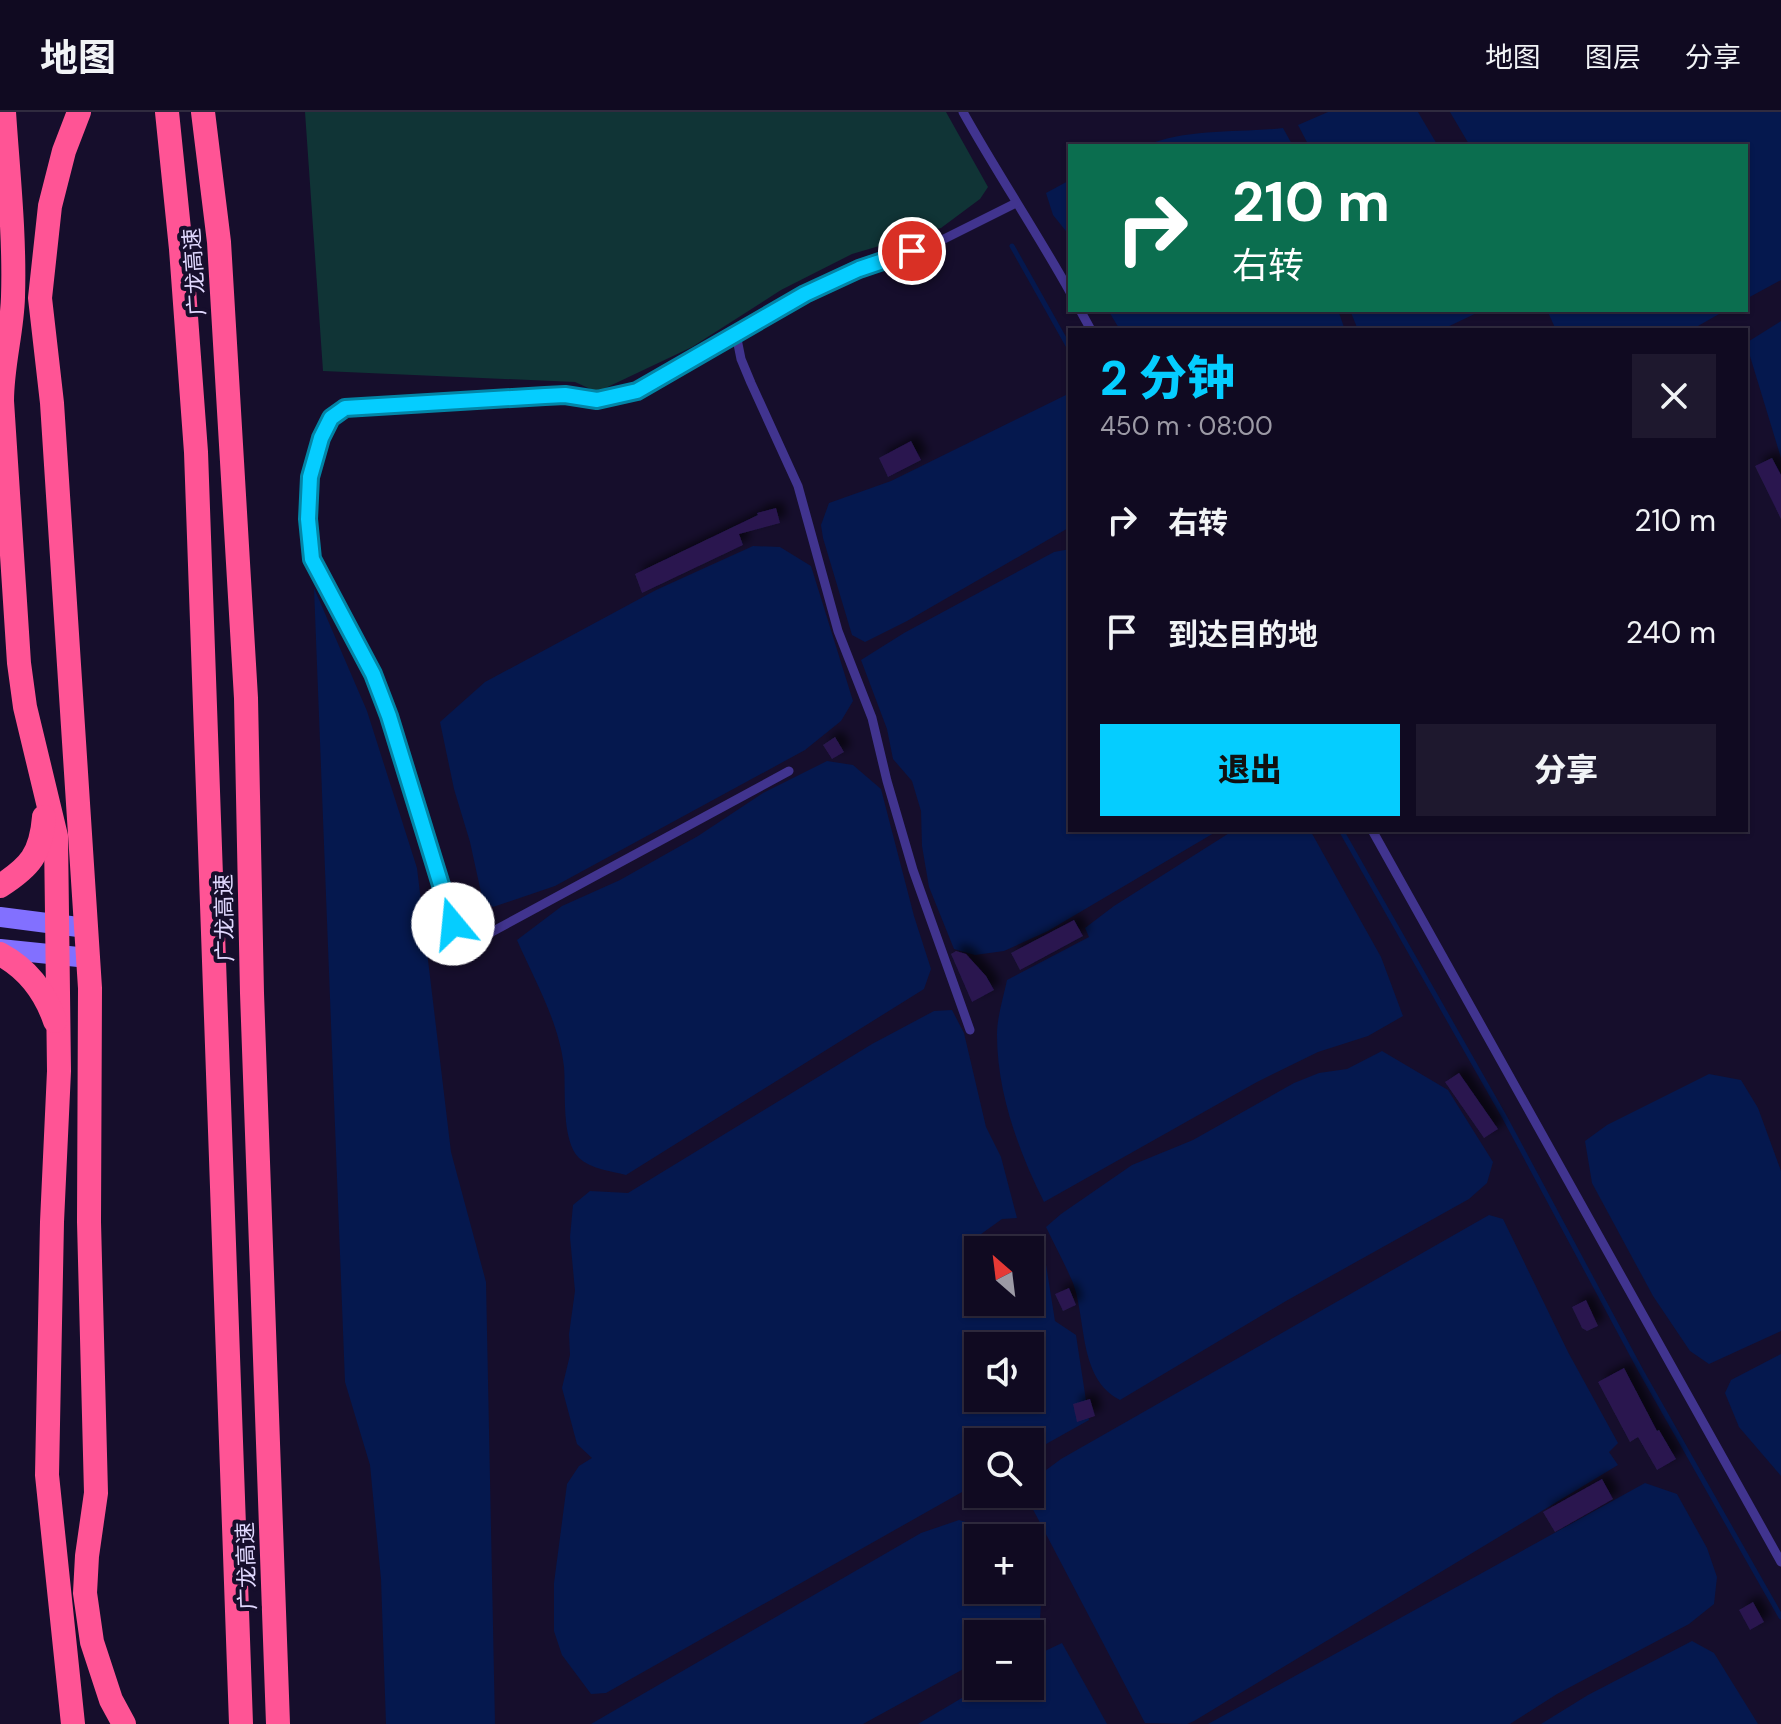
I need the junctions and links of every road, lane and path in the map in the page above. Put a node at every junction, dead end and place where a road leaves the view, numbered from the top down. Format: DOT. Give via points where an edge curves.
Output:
graph roads {
  1 [pos="4,112"];
  2 [pos="79,112"];
  3 [pos="167,112"];
  4 [pos="203,112"];
  5 [pos="963,112"];
  6 [pos="1016,203"];
  7 [pos="1068,289"];
  8 [pos="736,334"];
  9 [pos="789,771"];
  10 [pos="46,787"];
  11 [pos="1373,832"];
  12 [pos="0,886"];
  13 [pos="0,917"];
  14 [pos="59,924"];
  15 [pos="86,928"];
  16 [pos="0,952"];
  17 [pos="59,955"];
  18 [pos="88,958"];
  19 [pos="970,1030"];
  20 [pos="59,1032"];
  21 [pos="1781,1562"];
  22 [pos="73,1724"];
  23 [pos="124,1724"];
  24 [pos="241,1724"];
  25 [pos="278,1724"];
  1 -- 10 [label="highway" via="14,254 2,401 19,663"];
  2 -- 15 [label="highway" via="50,206 40,298 52,403"];
  3 -- 24 [label="highway, 广龙高速" via="197,467"];
  4 -- 25 [label="highway, 广龙高速" via="219,242 246,698"];
  5 -- 6 [label="lane"];
  6 -- 7 [label="lane"];
  6 -- 8 [label="lane" via="938,242 818,288"];
  8 -- 9 [label="lane" via="637,391 597,400 552,395 345,408 331,418 310,477 312,559 378,688 462,948"];
  8 -- 19 [label="lane" via="741,359 798,486 838,631 872,718 913,870"];
  10 -- 12 [label="highway" via="40,847 25,871"];
  10 -- 14 [label="highway" via="56,836"];
  11 -- 21 [label="lane"];
  13 -- 14 [label="main road"];
  14 -- 15 [label="main road"];
  14 -- 17 [label="highway"];
  15 -- 18 [label="highway"];
  16 -- 17 [label="main road"];
  16 -- 20 [label="highway" via="41,988"];
  17 -- 18 [label="main road"];
  17 -- 20 [label="highway"];
  18 -- 23 [label="highway" via="96,1493 85,1593 92,1642"];
  20 -- 22 [label="highway" via="47,1475"];
}
